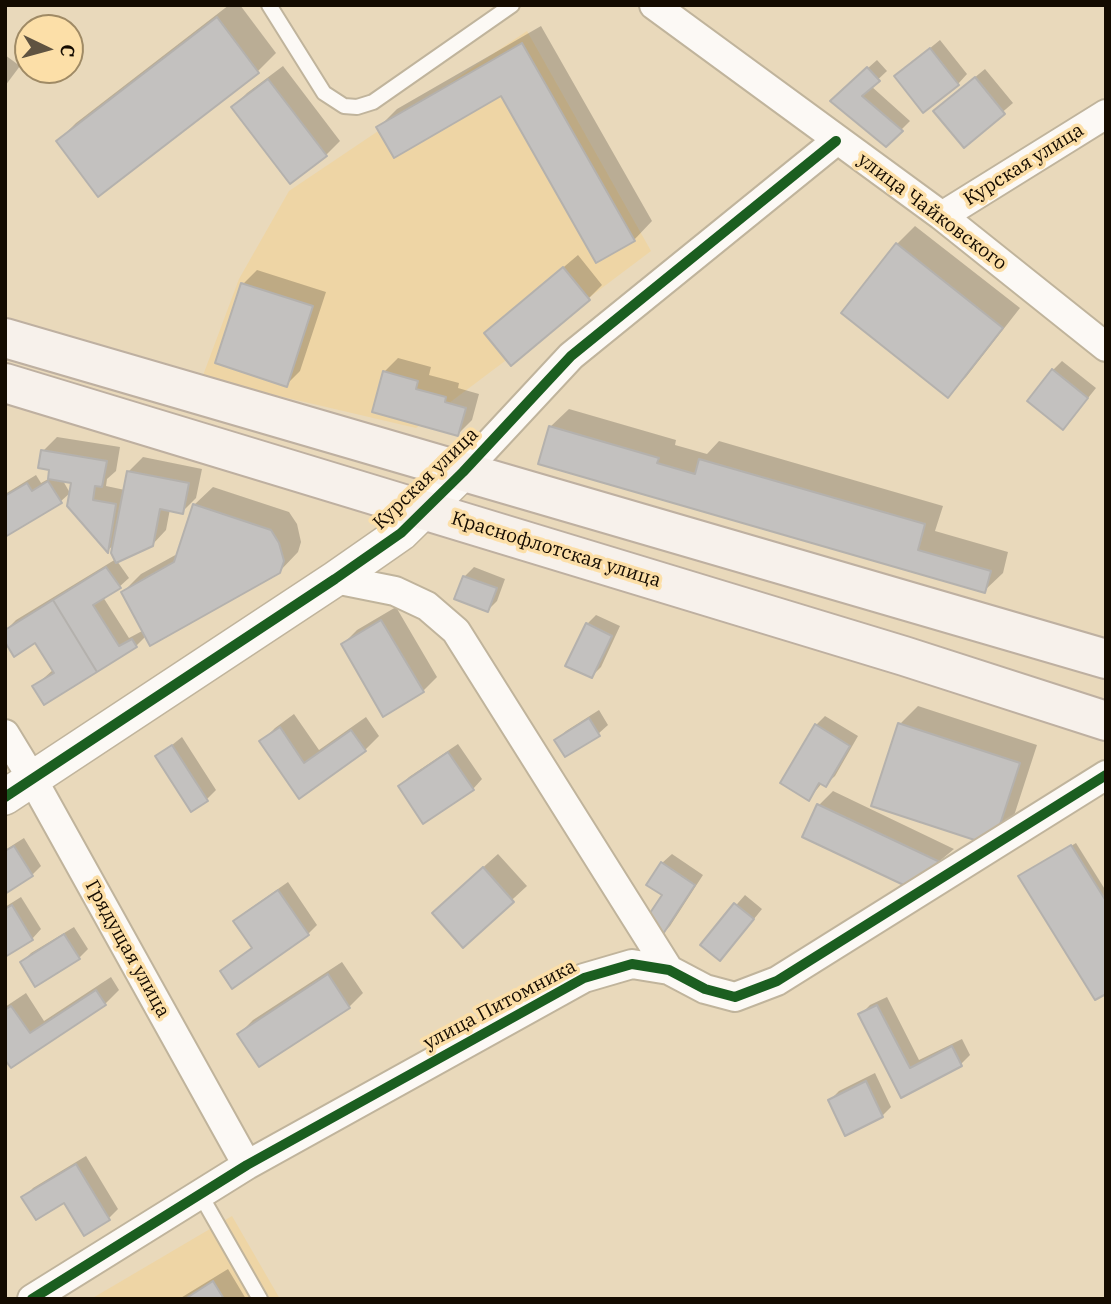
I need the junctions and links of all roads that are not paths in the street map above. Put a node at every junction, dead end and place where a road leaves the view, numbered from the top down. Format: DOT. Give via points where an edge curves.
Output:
graph roads {
  1 [pos="269,5"];
  2 [pos="512,5"];
  3 [pos="654,5"];
  4 [pos="1106,114"];
  5 [pos="836,141"];
  6 [pos="942,216"];
  7 [pos="5,338"];
  8 [pos="1106,347"];
  9 [pos="5,383"];
  10 [pos="463,472"];
  11 [pos="426,510"];
  12 [pos="335,579"];
  13 [pos="1106,659"];
  14 [pos="1106,721"];
  15 [pos="5,734"];
  16 [pos="1106,775"];
  17 [pos="19,789"];
  18 [pos="668,970"];
  19 [pos="247,1165"];
  20 [pos="200,1194"];
  21 [pos="32,1299"];
  22 [pos="260,1299"];
  1 -- 2 [label="lane" via="324,93 344,106 358,107 373,102"];
  3 -- 5 [label="street, улица Чайковского"];
  4 -- 6 [label="street, Курская улица"];
  5 -- 6 [label="street, улица Чайковского"];
  5 -- 10 [label="street, Курская улица" via="571,356"];
  6 -- 8 [label="street, улица Чайковского"];
  7 -- 10 [label="main road"];
  9 -- 11 [label="main road, Краснофлотская улица"];
  10 -- 11 [label="street, Курская улица"];
  10 -- 13 [label="main road"];
  11 -- 12 [label="street, Курская улица"];
  11 -- 14 [label="main road, Краснофлотская улица"];
  12 -- 17 [label="street, Курская улица"];
  12 -- 18 [label="street" via="396,591 426,606 456,631"];
  15 -- 17 [label="street, Грядущая улица"];
  16 -- 18 [label="street, улица Питомника" via="777,981 735,997 705,989"];
  17 -- 19 [label="street, Грядущая улица"];
  18 -- 19 [label="street, улица Питомника" via="632,964 584,978"];
  19 -- 20 [label="street, улица Питомника"];
  20 -- 21 [label="street, улица Питомника"];
  20 -- 22 [label="lane"];
}
